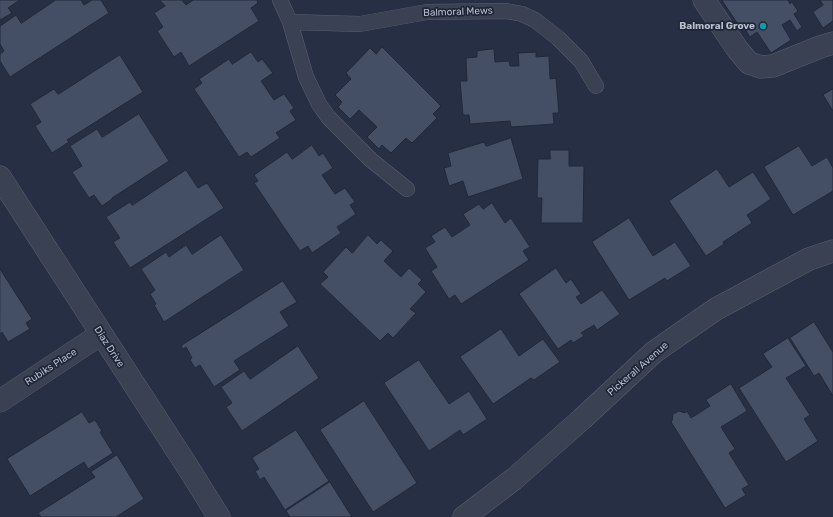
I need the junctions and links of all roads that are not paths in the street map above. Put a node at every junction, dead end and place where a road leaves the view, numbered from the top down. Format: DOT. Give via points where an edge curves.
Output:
graph roads {
  1 [pos="280,0"];
  2 [pos="704,0"];
  3 [pos="290,22"];
  4 [pos="833,43"];
  5 [pos="596,86"];
  6 [pos="0,177"];
  7 [pos="407,189"];
  8 [pos="833,251"];
  9 [pos="101,334"];
  10 [pos="0,401"];
  11 [pos="218,517"];
  12 [pos="464,517"];
  1 -- 3 [label="lane"];
  2 -- 4 [label="street" via="749,63 761,67 773,66"];
  3 -- 5 [label="lane, Balmoral Mews" via="360,24 427,12 506,11 522,14 535,20 558,38 581,61"];
  3 -- 7 [label="lane" via="306,76 319,104 371,160"];
  6 -- 9 [label="street, Diaz Drive"];
  8 -- 12 [label="street, Pickerall Avenue" via="809,259 716,308 654,352 514,479"];
  9 -- 10 [label="street, Rubiks Place"];
  9 -- 11 [label="street, Diaz Drive"];
}
